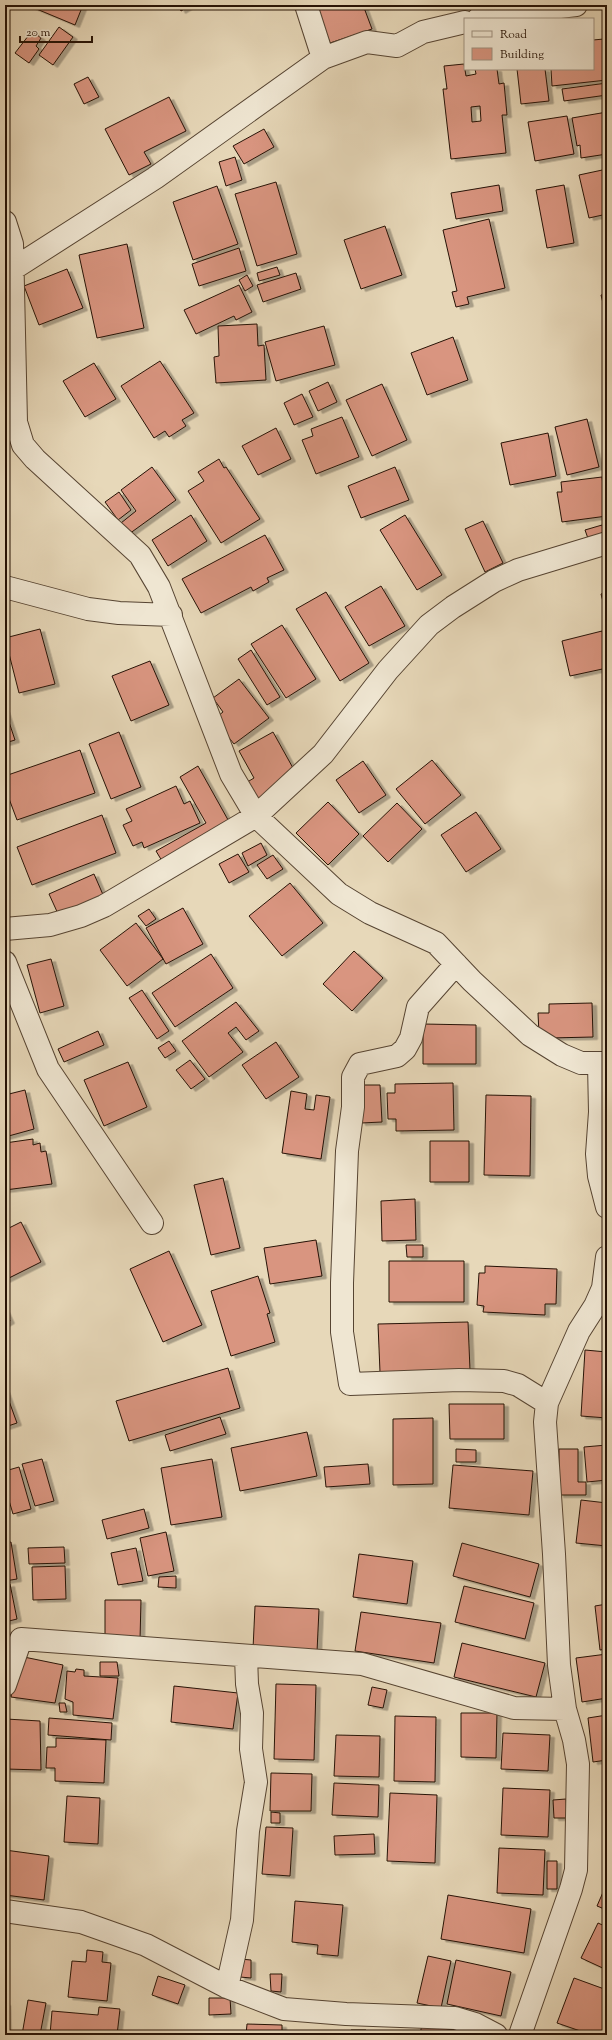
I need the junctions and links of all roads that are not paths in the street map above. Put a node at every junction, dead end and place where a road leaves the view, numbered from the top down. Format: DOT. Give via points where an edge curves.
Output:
graph roads {
  1 [pos="306,5"];
  2 [pos="576,5"];
  3 [pos="483,18"];
  4 [pos="464,22"];
  5 [pos="323,58"];
  6 [pos="5,222"];
  7 [pos="13,269"];
  8 [pos="607,543"];
  9 [pos="5,587"];
  10 [pos="170,615"];
  11 [pos="256,816"];
  12 [pos="5,929"];
  13 [pos="5,962"];
  14 [pos="456,964"];
  15 [pos="603,1063"];
  16 [pos="607,1207"];
  17 [pos="152,1223"];
  18 [pos="607,1257"];
  19 [pos="547,1402"];
  20 [pos="246,1656"];
  21 [pos="5,1685"];
  22 [pos="565,1709"];
  23 [pos="5,1911"];
  24 [pos="227,1988"];
  25 [pos="496,2035"];
  26 [pos="520,2035"];
  1 -- 5 [label="street"];
  2 -- 3 [label="street"];
  4 -- 5 [label="street" via="423,32 397,46 367,42"];
  5 -- 7 [label="street" via="155,178"];
  6 -- 7 [label="street" via="12,244"];
  7 -- 10 [label="street" via="16,422 23,445 140,555 159,587"];
  8 -- 11 [label="street" via="518,570 453,607 429,625 388,670 323,754"];
  9 -- 10 [label="street" via="88,609"];
  10 -- 11 [label="street" via="231,774"];
  11 -- 12 [label="street" via="104,906 50,925"];
  11 -- 14 [label="street" via="339,894 370,912 436,943"];
  13 -- 17 [label="street" via="48,1069"];
  14 -- 15 [label="street" via="530,1035 562,1055 582,1063"];
  14 -- 19 [label="street" via="418,1007 411,1038 405,1049 397,1056 360,1064 353,1077 342,1283 342,1332 350,1384 504,1381 518,1385"];
  15 -- 16 [label="street" via="597,1154 599,1176"];
  18 -- 19 [label="street" via="603,1288 579,1331"];
  19 -- 22 [label="street" via="545,1422 559,1665"];
  20 -- 21 [label="street" via="21,1639"];
  20 -- 22 [label="street" via="362,1664 514,1708"];
  20 -- 24 [label="street" via="256,1782 248,1831 242,1920"];
  22 -- 26 [label="street" via="578,1764 576,1870"];
  23 -- 24 [label="street" via="88,1924 146,1945"];
  24 -- 25 [label="street" via="284,2008 346,2014 455,2018 475,2024"];
}
